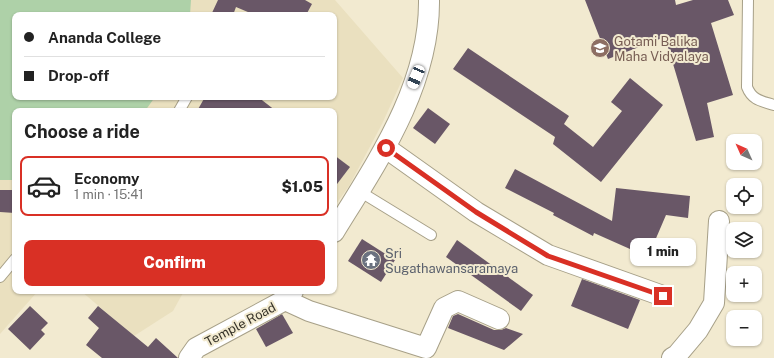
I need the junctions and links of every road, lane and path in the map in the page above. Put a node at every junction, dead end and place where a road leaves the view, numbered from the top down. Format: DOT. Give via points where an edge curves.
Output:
graph roads {
  1 [pos="429,0"];
  2 [pos="748,0"];
  3 [pos="774,105"];
  4 [pos="386,148"];
  5 [pos="359,191"];
  6 [pos="719,221"];
  7 [pos="337,227"];
  8 [pos="431,235"];
  9 [pos="12,263"];
  10 [pos="0,278"];
  11 [pos="289,296"];
  12 [pos="663,296"];
  13 [pos="499,319"];
  14 [pos="189,358"];
  15 [pos="672,358"];
  1 -- 4 [label="street" via="429,21 416,77"];
  2 -- 3 [label="lane" via="747,87 750,95 757,100"];
  4 -- 5 [label="street"];
  4 -- 12 [label="street" via="476,212 548,256"];
  5 -- 7 [label="street"];
  5 -- 8 [label="lane"];
  6 -- 15 [label="street" via="714,303 698,330"];
  9 -- 10 [label="lane"];
  11 -- 13 [label="street" via="309,311 426,348 444,308 458,301"];
  11 -- 14 [label="street, Temple Road" via="196,348"];
}
